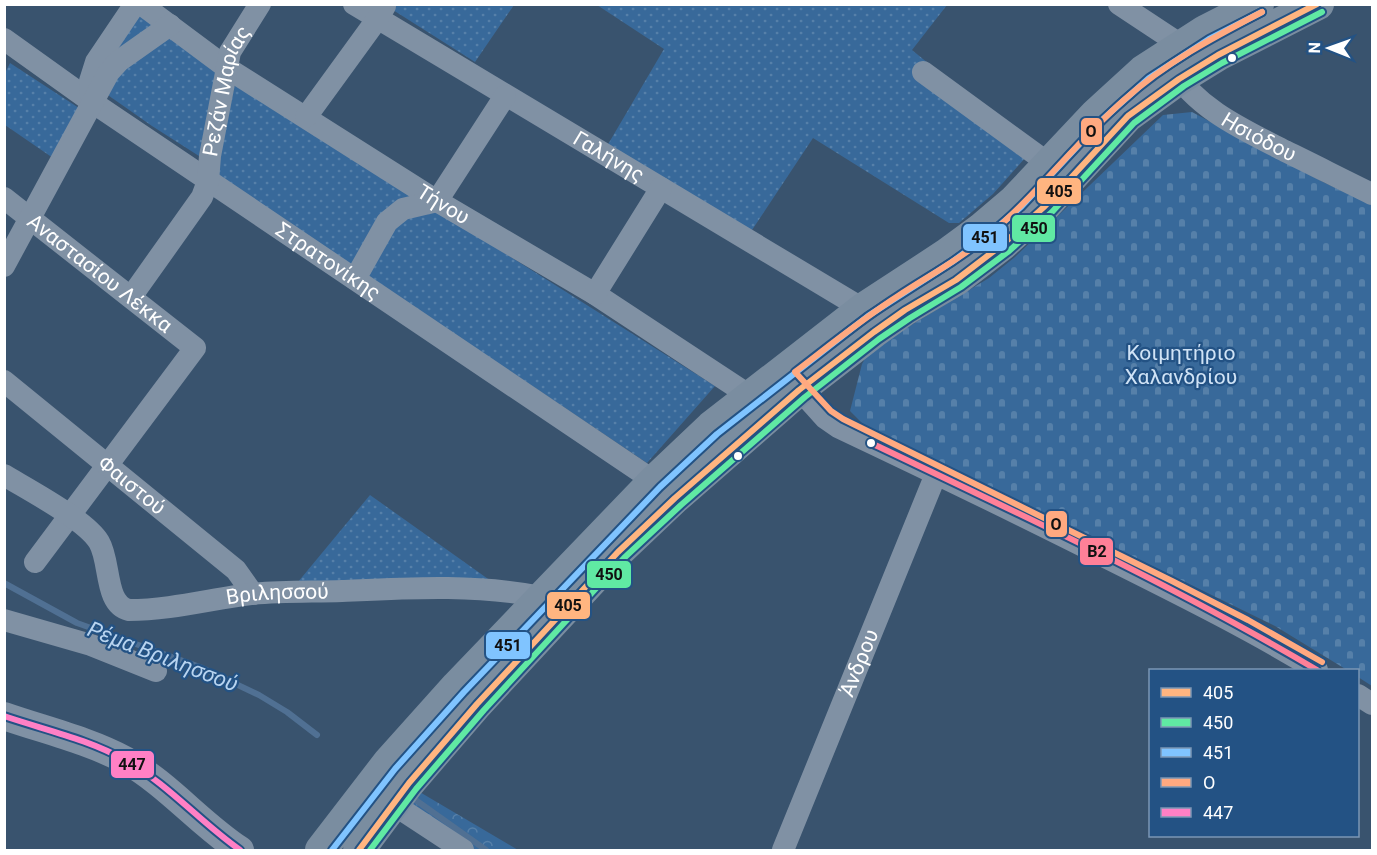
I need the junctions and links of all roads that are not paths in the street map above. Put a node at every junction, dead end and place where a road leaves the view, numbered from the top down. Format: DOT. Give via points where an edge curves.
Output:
graph roads {
  1 [pos="135,4"];
  2 [pos="141,4"];
  3 [pos="260,4"];
  4 [pos="354,4"];
  5 [pos="1119,4"];
  6 [pos="1258,4"];
  7 [pos="1318,4"];
  8 [pos="382,11"];
  9 [pos="170,25"];
  10 [pos="4,39"];
  11 [pos="1180,62"];
  12 [pos="227,68"];
  13 [pos="923,72"];
  14 [pos="505,96"];
  15 [pos="92,102"];
  16 [pos="306,117"];
  17 [pos="1049,164"];
  18 [pos="208,181"];
  19 [pos="661,188"];
  20 [pos="1372,194"];
  21 [pos="4,198"];
  22 [pos="437,201"];
  23 [pos="30,218"];
  24 [pos="4,266"];
  25 [pos="355,279"];
  26 [pos="595,294"];
  27 [pos="131,297"];
  28 [pos="863,309"];
  29 [pos="790,380"];
  30 [pos="4,381"];
  31 [pos="750,396"];
  32 [pos="107,466"];
  33 [pos="936,474"];
  34 [pos="4,475"];
  35 [pos="654,481"];
  36 [pos="70,516"];
  37 [pos="35,562"];
  38 [pos="253,594"];
  39 [pos="552,618"];
  40 [pos="4,620"];
  41 [pos="1315,669"];
  42 [pos="156,671"];
  43 [pos="1359,696"];
  44 [pos="1372,704"];
  45 [pos="4,716"];
  46 [pos="393,804"];
  47 [pos="235,848"];
  48 [pos="321,850"];
  49 [pos="359,850"];
  50 [pos="463,850"];
  51 [pos="783,850"];
  1 -- 15 [label="street" via="92,71"];
  2 -- 9 [label="street, Τήνου"];
  3 -- 12 [label="street, Ρεζάν Μαρίας" via="230,52"];
  4 -- 8 [label="street, Γαλήνης"];
  5 -- 11 [label="street, Ησιόδου"];
  6 -- 11 [label="main road"];
  7 -- 11 [label="main road"];
  8 -- 14 [label="street, Γαλήνης"];
  8 -- 16 [label="street"];
  9 -- 12 [label="street, Τήνου"];
  9 -- 15 [label="street" via="112,67"];
  10 -- 15 [label="street, Στρατονίκης"];
  11 -- 17 [label="main road" via="1116,95"];
  11 -- 20 [label="street, Ησιόδου" via="1191,94 1215,113"];
  11 -- 29 [label="main road" via="1045,206 995,251 944,288"];
  12 -- 16 [label="street, Τήνου"];
  12 -- 18 [label="street, Ρεζάν Μαρίας"];
  13 -- 17 [label="street"];
  14 -- 19 [label="street, Γαλήνης"];
  14 -- 22 [label="street"];
  15 -- 18 [label="street, Στρατονίκης"];
  15 -- 23 [label="street"];
  16 -- 22 [label="street, Τήνου"];
  17 -- 28 [label="main road" via="981,230"];
  18 -- 25 [label="street, Στρατονίκης"];
  18 -- 27 [label="street" via="197,205"];
  19 -- 26 [label="street"];
  19 -- 28 [label="street, Γαλήνης"];
  21 -- 23 [label="street, Αναστασίου Λέκκα"];
  22 -- 25 [label="street" via="403,210 387,222"];
  22 -- 26 [label="street, Τήνου"];
  23 -- 24 [label="street"];
  23 -- 27 [label="street, Αναστασίου Λέκκα"];
  25 -- 35 [label="street, Στρατονίκης"];
  26 -- 31 [label="street, Τήνου"];
  27 -- 32 [label="street, Αναστασίου Λέκκα" via="195,348"];
  28 -- 29 [label="main road"];
  29 -- 31 [label="main road"];
  29 -- 33 [label="street" via="838,427"];
  29 -- 39 [label="main road" via="675,498 623,567"];
  30 -- 32 [label="street, Φαιστού"];
  31 -- 35 [label="main road"];
  32 -- 36 [label="street"];
  32 -- 38 [label="street, Φαιστού" via="236,570"];
  33 -- 41 [label="street" via="1176,592"];
  33 -- 51 [label="street, Άνδρου"];
  34 -- 36 [label="street"];
  35 -- 39 [label="main road"];
  36 -- 37 [label="street"];
  36 -- 38 [label="street, Βριλησσού" via="100,544 113,595 123,609 152,609"];
  38 -- 39 [label="street, Βριλησσού" via="462,588 515,592"];
  39 -- 46 [label="main road"];
  39 -- 48 [label="main road" via="457,686 388,763"];
  40 -- 42 [label="street" via="91,645"];
  43 -- 44 [label="street"];
  45 -- 47 [label="street" via="126,761"];
  46 -- 49 [label="main road"];
  46 -- 50 [label="street"];
}
